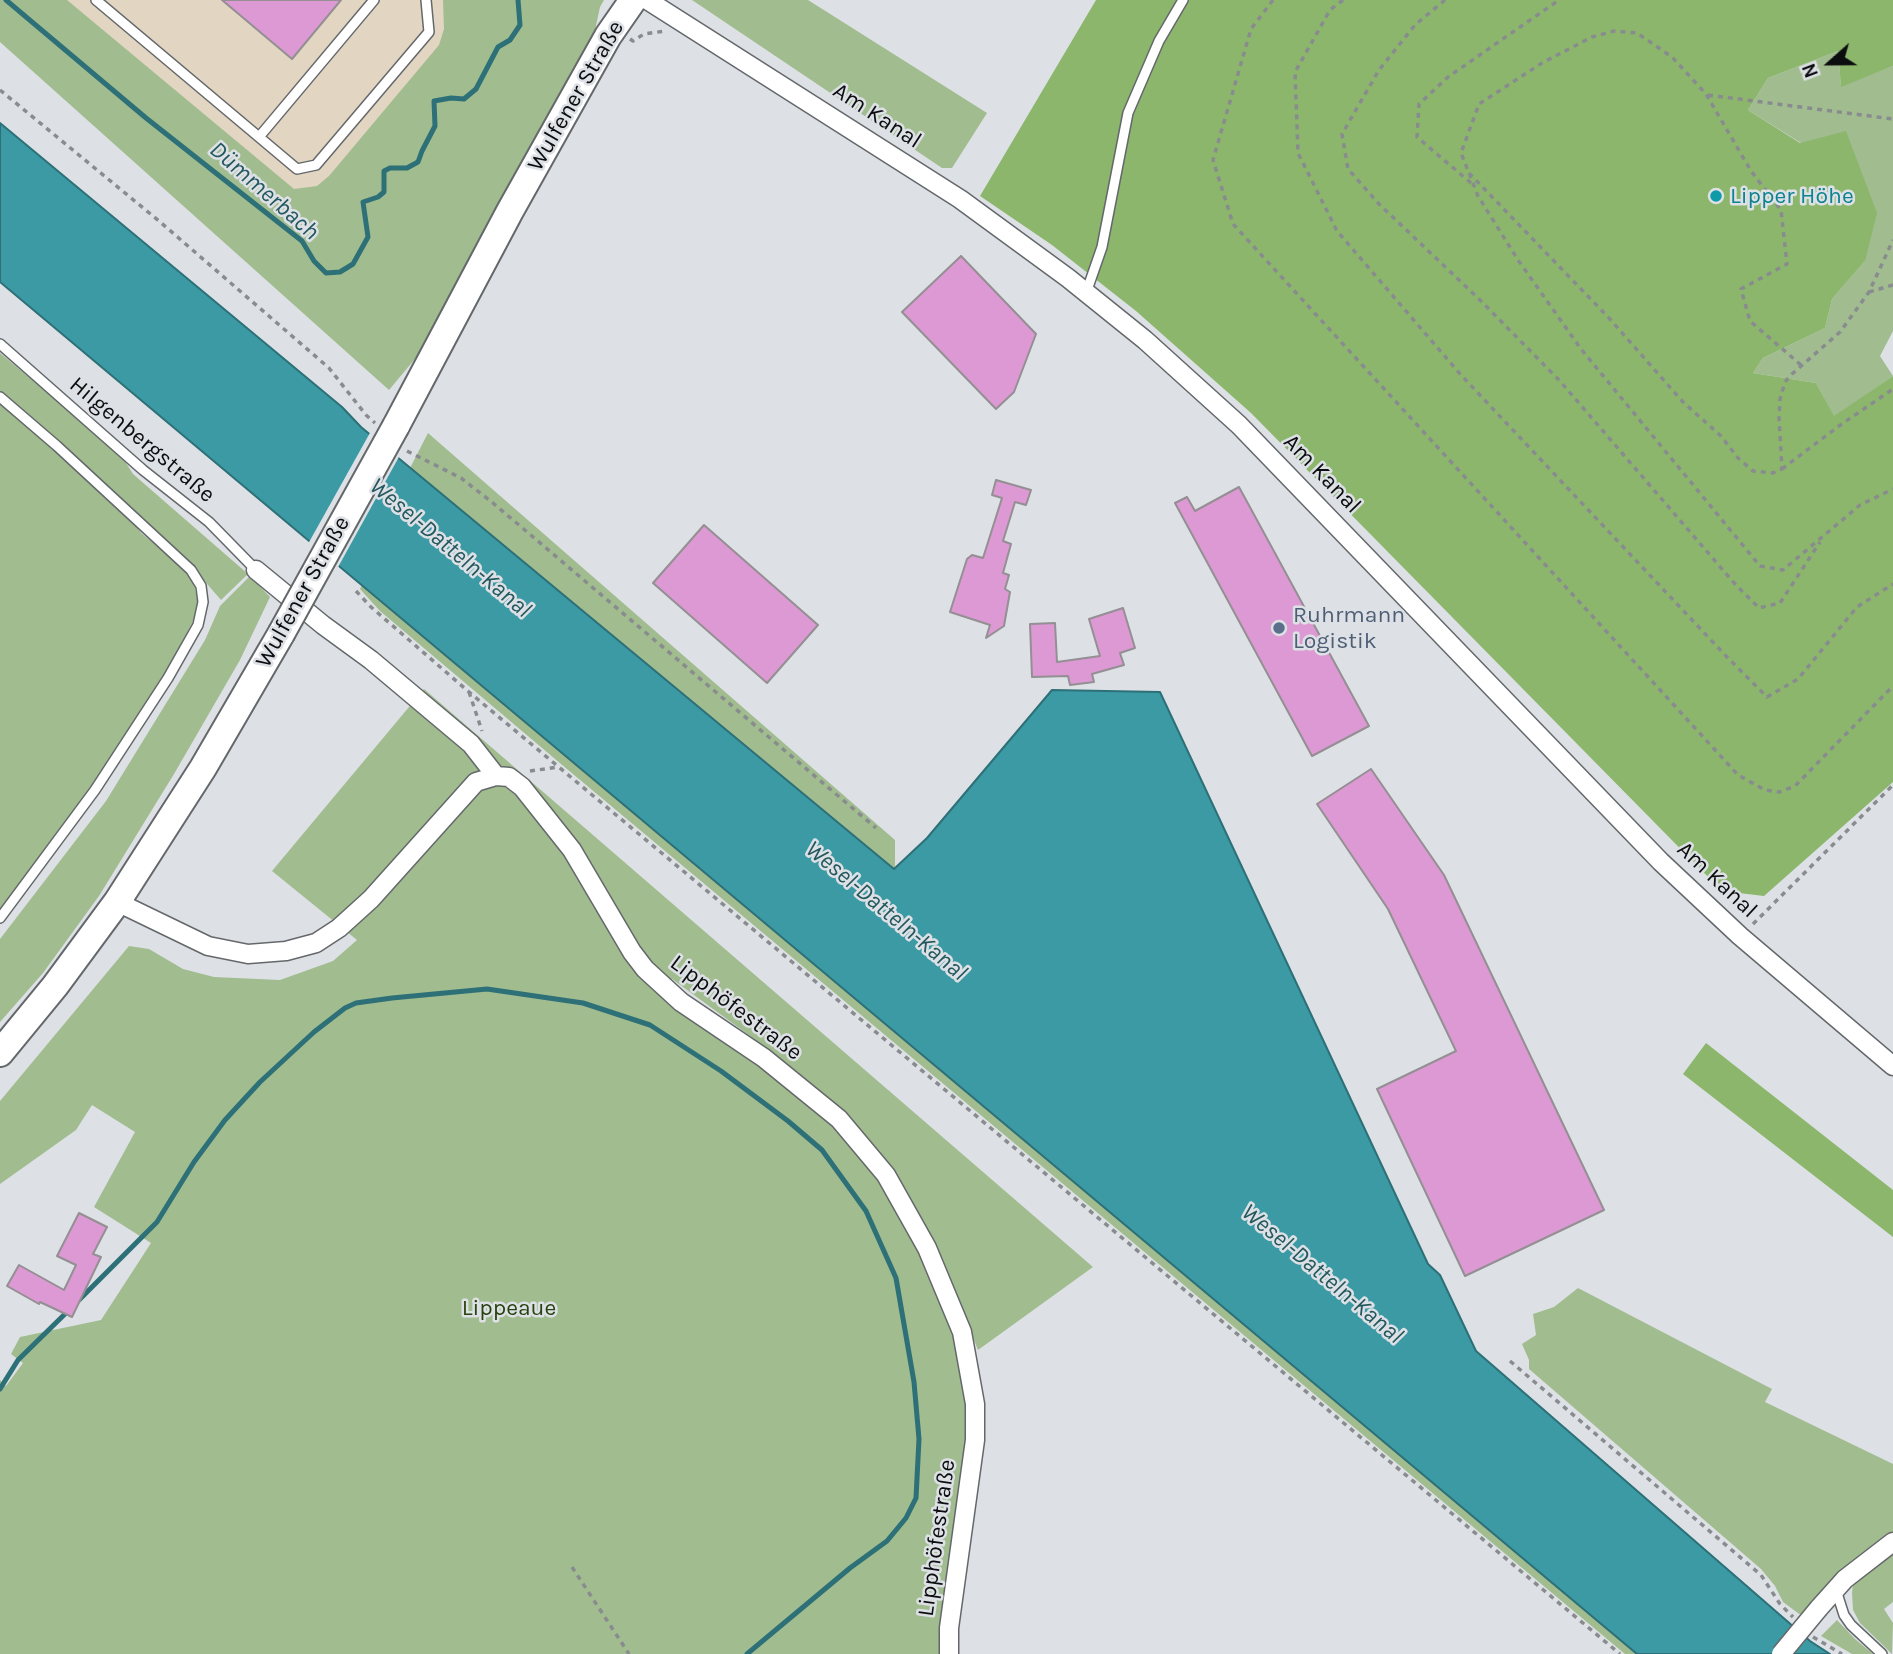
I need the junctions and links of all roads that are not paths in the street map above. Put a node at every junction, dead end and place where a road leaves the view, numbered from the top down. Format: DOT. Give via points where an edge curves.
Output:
graph roads {
  1 [pos="96,0"];
  2 [pos="374,0"];
  3 [pos="426,0"];
  4 [pos="633,0"];
  5 [pos="647,0"];
  6 [pos="1183,0"];
  7 [pos="259,137"];
  8 [pos="1086,293"];
  9 [pos="0,344"];
  10 [pos="0,397"];
  11 [pos="256,570"];
  12 [pos="496,776"];
  13 [pos="117,902"];
  14 [pos="0,918"];
  15 [pos="0,1053"];
  16 [pos="1893,1066"];
  17 [pos="1893,1542"];
  18 [pos="1836,1590"];
  19 [pos="949,1654"];
  20 [pos="1781,1654"];
  21 [pos="1882,1654"];
  1 -- 7 [label="lane"];
  2 -- 7 [label="lane"];
  3 -- 7 [label="lane" via="429,32 316,164 297,169"];
  4 -- 13 [label="main road, Wulfener Straße, bridge" via="510,211 281,634"];
  5 -- 8 [label="street, Am Kanal" via="950,192"];
  6 -- 8 [label="lane" via="1159,40 1128,113 1102,247"];
  8 -- 16 [label="street, Am Kanal" via="1239,425 1661,862"];
  9 -- 11 [label="lane, Hilgenbergstraße" via="209,522"];
  10 -- 14 [label="lane" via="191,570 201,586 203,602 198,625 168,678 95,790"];
  11 -- 12 [label="street" via="471,744"];
  12 -- 13 [label="street" via="476,782 371,899 316,943 248,954 208,946"];
  12 -- 19 [label="street, Lipphöfestraße" via="516,781 541,808 587,872 632,952 658,984 803,1088 855,1137 886,1175 927,1248 962,1332 975,1404 975,1440"];
  13 -- 15 [label="main road, Wulfener Straße"];
  17 -- 18 [label="street"];
  18 -- 20 [label="street, bridge"];
  18 -- 21 [label="lane" via="1851,1625"];
}
